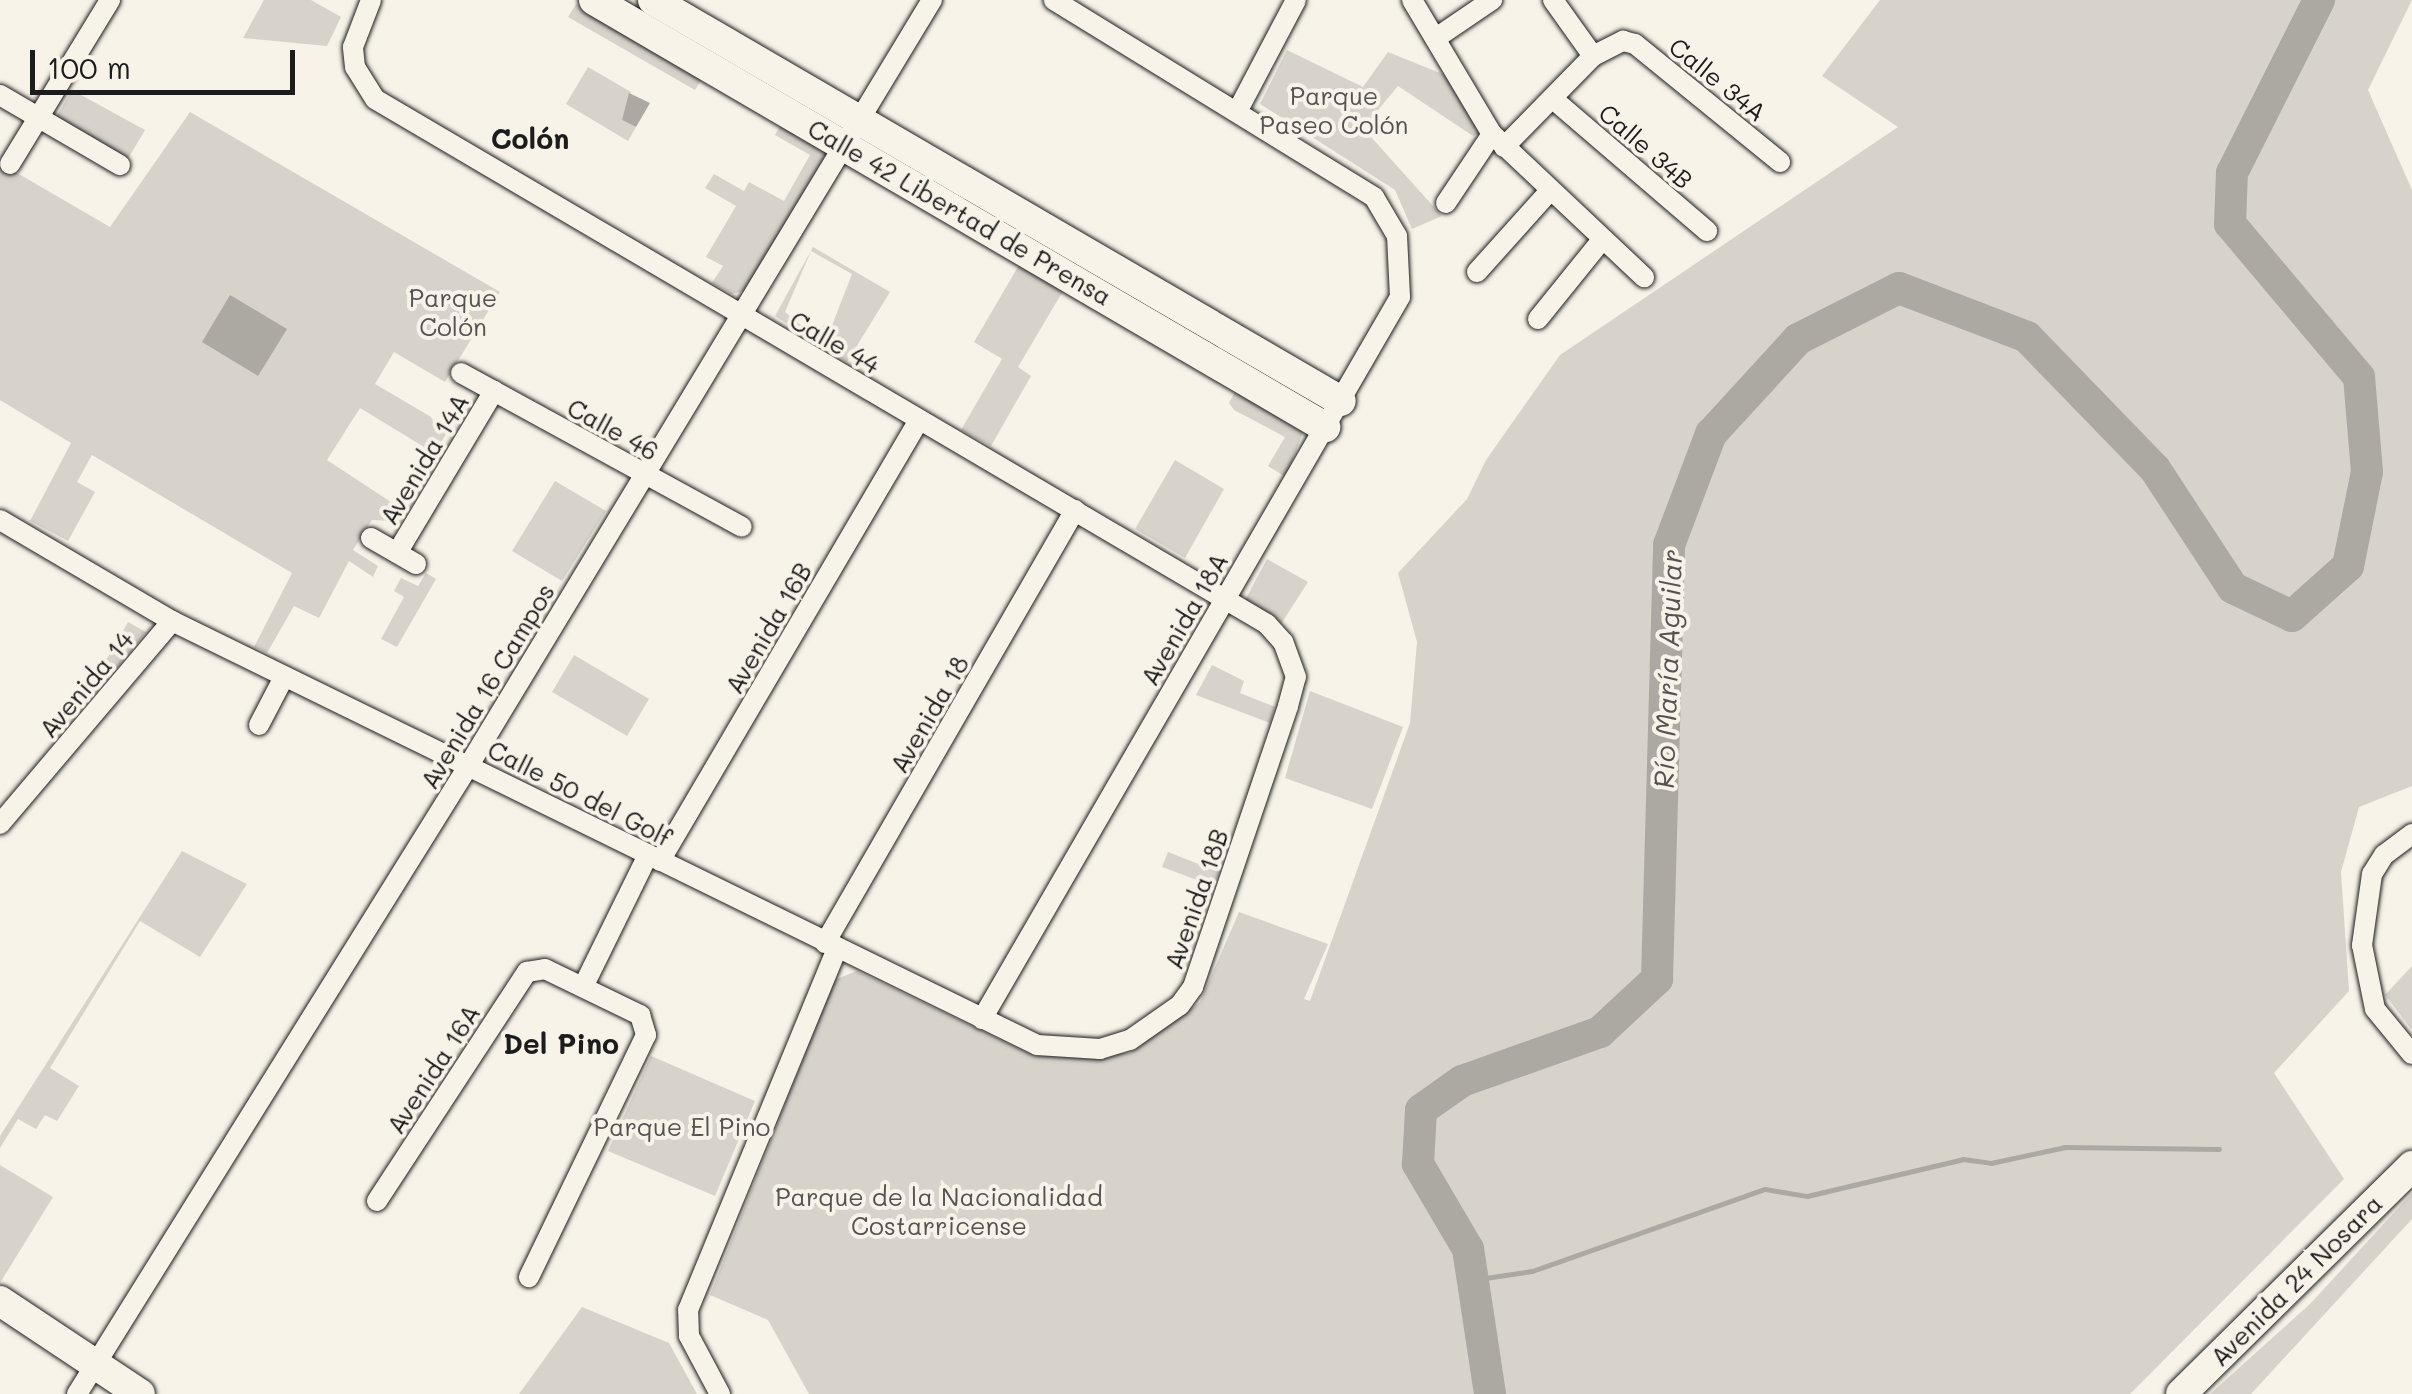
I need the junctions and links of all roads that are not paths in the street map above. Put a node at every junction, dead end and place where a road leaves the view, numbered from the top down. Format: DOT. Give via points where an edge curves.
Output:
graph roads {
  1 [pos="110,0"];
  2 [pos="371,0"];
  3 [pos="594,0"];
  4 [pos="653,0"];
  5 [pos="932,0"];
  6 [pos="1054,0"];
  7 [pos="1296,0"];
  8 [pos="1412,0"];
  9 [pos="1492,0"];
  10 [pos="1553,0"];
  11 [pos="1436,38"];
  12 [pos="1593,56"];
  13 [pos="0,95"];
  14 [pos="1553,99"];
  15 [pos="1238,110"];
  16 [pos="39,118"];
  17 [pos="853,131"];
  18 [pos="1498,140"];
  19 [pos="1780,162"];
  20 [pos="10,164"];
  21 [pos="120,166"];
  22 [pos="1548,193"];
  23 [pos="1446,203"];
  24 [pos="1707,231"];
  25 [pos="1602,241"];
  26 [pos="1477,272"];
  27 [pos="1644,277"];
  28 [pos="741,315"];
  29 [pos="1538,319"];
  30 [pos="461,372"];
  31 [pos="494,391"];
  32 [pos="1333,414"];
  33 [pos="919,420"];
  34 [pos="644,474"];
  35 [pos="1076,510"];
  36 [pos="0,520"];
  37 [pos="742,528"];
  38 [pos="371,538"];
  39 [pos="1224,599"];
  40 [pos="172,621"];
  41 [pos="1292,657"];
  42 [pos="284,677"];
  43 [pos="258,725"];
  44 [pos="469,765"];
  45 [pos="0,824"];
  46 [pos="2412,834"];
  47 [pos="654,858"];
  48 [pos="831,946"];
  49 [pos="584,987"];
  50 [pos="982,1020"];
  51 [pos="2412,1054"];
  52 [pos="2412,1166"];
  53 [pos="377,1202"];
  54 [pos="528,1278"];
  55 [pos="0,1300"];
  56 [pos="96,1361"];
  57 [pos="76,1394"];
  58 [pos="140,1394"];
  59 [pos="720,1394"];
  60 [pos="2181,1394"];
  1 -- 16 [label="street"];
  2 -- 28 [label="street, Calle 44" via="356,36 355,67 375,99"];
  3 -- 17 [label="main road, Calle 42 Libertad de Prensa"];
  4 -- 17 [label="main road, Calle 42 Libertad de Prensa"];
  5 -- 17 [label="street, Avenida 16 Campos"];
  6 -- 15 [label="street"];
  7 -- 15 [label="street"];
  8 -- 11 [label="street"];
  9 -- 11 [label="street"];
  10 -- 12 [label="street"];
  11 -- 18 [label="street"];
  12 -- 14 [label="street"];
  12 -- 19 [label="street, Calle 34A" via="1623,41 1635,44"];
  13 -- 16 [label="street"];
  14 -- 18 [label="street"];
  14 -- 24 [label="street, Calle 34B"];
  15 -- 32 [label="street, Avenida 18A" via="1374,197 1397,236 1400,297"];
  16 -- 20 [label="street"];
  16 -- 21 [label="street"];
  17 -- 28 [label="street, Avenida 16 Campos"];
  17 -- 32 [label="main road, Calle 42 Libertad de Prensa"];
  18 -- 22 [label="street"];
  18 -- 23 [label="street"];
  22 -- 25 [label="street"];
  22 -- 26 [label="street"];
  25 -- 27 [label="street"];
  25 -- 29 [label="street"];
  28 -- 33 [label="street, Calle 44"];
  28 -- 34 [label="street, Avenida 16 Campos"];
  30 -- 31 [label="street, Calle 46"];
  31 -- 34 [label="street, Calle 46"];
  31 -- 38 [label="street, Avenida 14A" via="406,558"];
  32 -- 39 [label="street, Avenida 18A"];
  33 -- 35 [label="street, Calle 44"];
  33 -- 47 [label="street, Avenida 16B"];
  34 -- 37 [label="street, Calle 46"];
  34 -- 44 [label="street, Avenida 16 Campos"];
  35 -- 39 [label="street, Calle 44"];
  35 -- 48 [label="street, Avenida 18"];
  36 -- 40 [label="street, Calle 50 del Golf"];
  39 -- 41 [label="street, Calle 44" via="1267,624"];
  39 -- 50 [label="street, Avenida 18A"];
  40 -- 42 [label="street, Calle 50 del Golf"];
  40 -- 45 [label="street, Avenida 14"];
  41 -- 50 [label="street, Avenida 18B" via="1296,677 1288,706 1193,987 1180,1006 1142,1034 1100,1048 1037,1044"];
  42 -- 43 [label="street"];
  42 -- 44 [label="street, Calle 50 del Golf"];
  44 -- 47 [label="street, Calle 50 del Golf"];
  44 -- 56 [label="street, Avenida 16 Campos"];
  46 -- 51 [label="street" via="2384,855 2366,894 2362,945 2375,1009"];
  47 -- 48 [label="street, Calle 50 del Golf"];
  47 -- 49 [label="street, Avenida 16B"];
  48 -- 50 [label="street, Calle 50 del Golf"];
  48 -- 59 [label="street, Avenida 18" via="692,1294 687,1323"];
  49 -- 53 [label="street, Avenida 16A" via="535,968 522,977"];
  49 -- 54 [label="street" via="640,1015 647,1028"];
  52 -- 60 [label="main road, Avenida 24 Nosara"];
  55 -- 56 [label="main road"];
  56 -- 57 [label="street, Avenida 16 Campos"];
  56 -- 58 [label="main road"];
}
